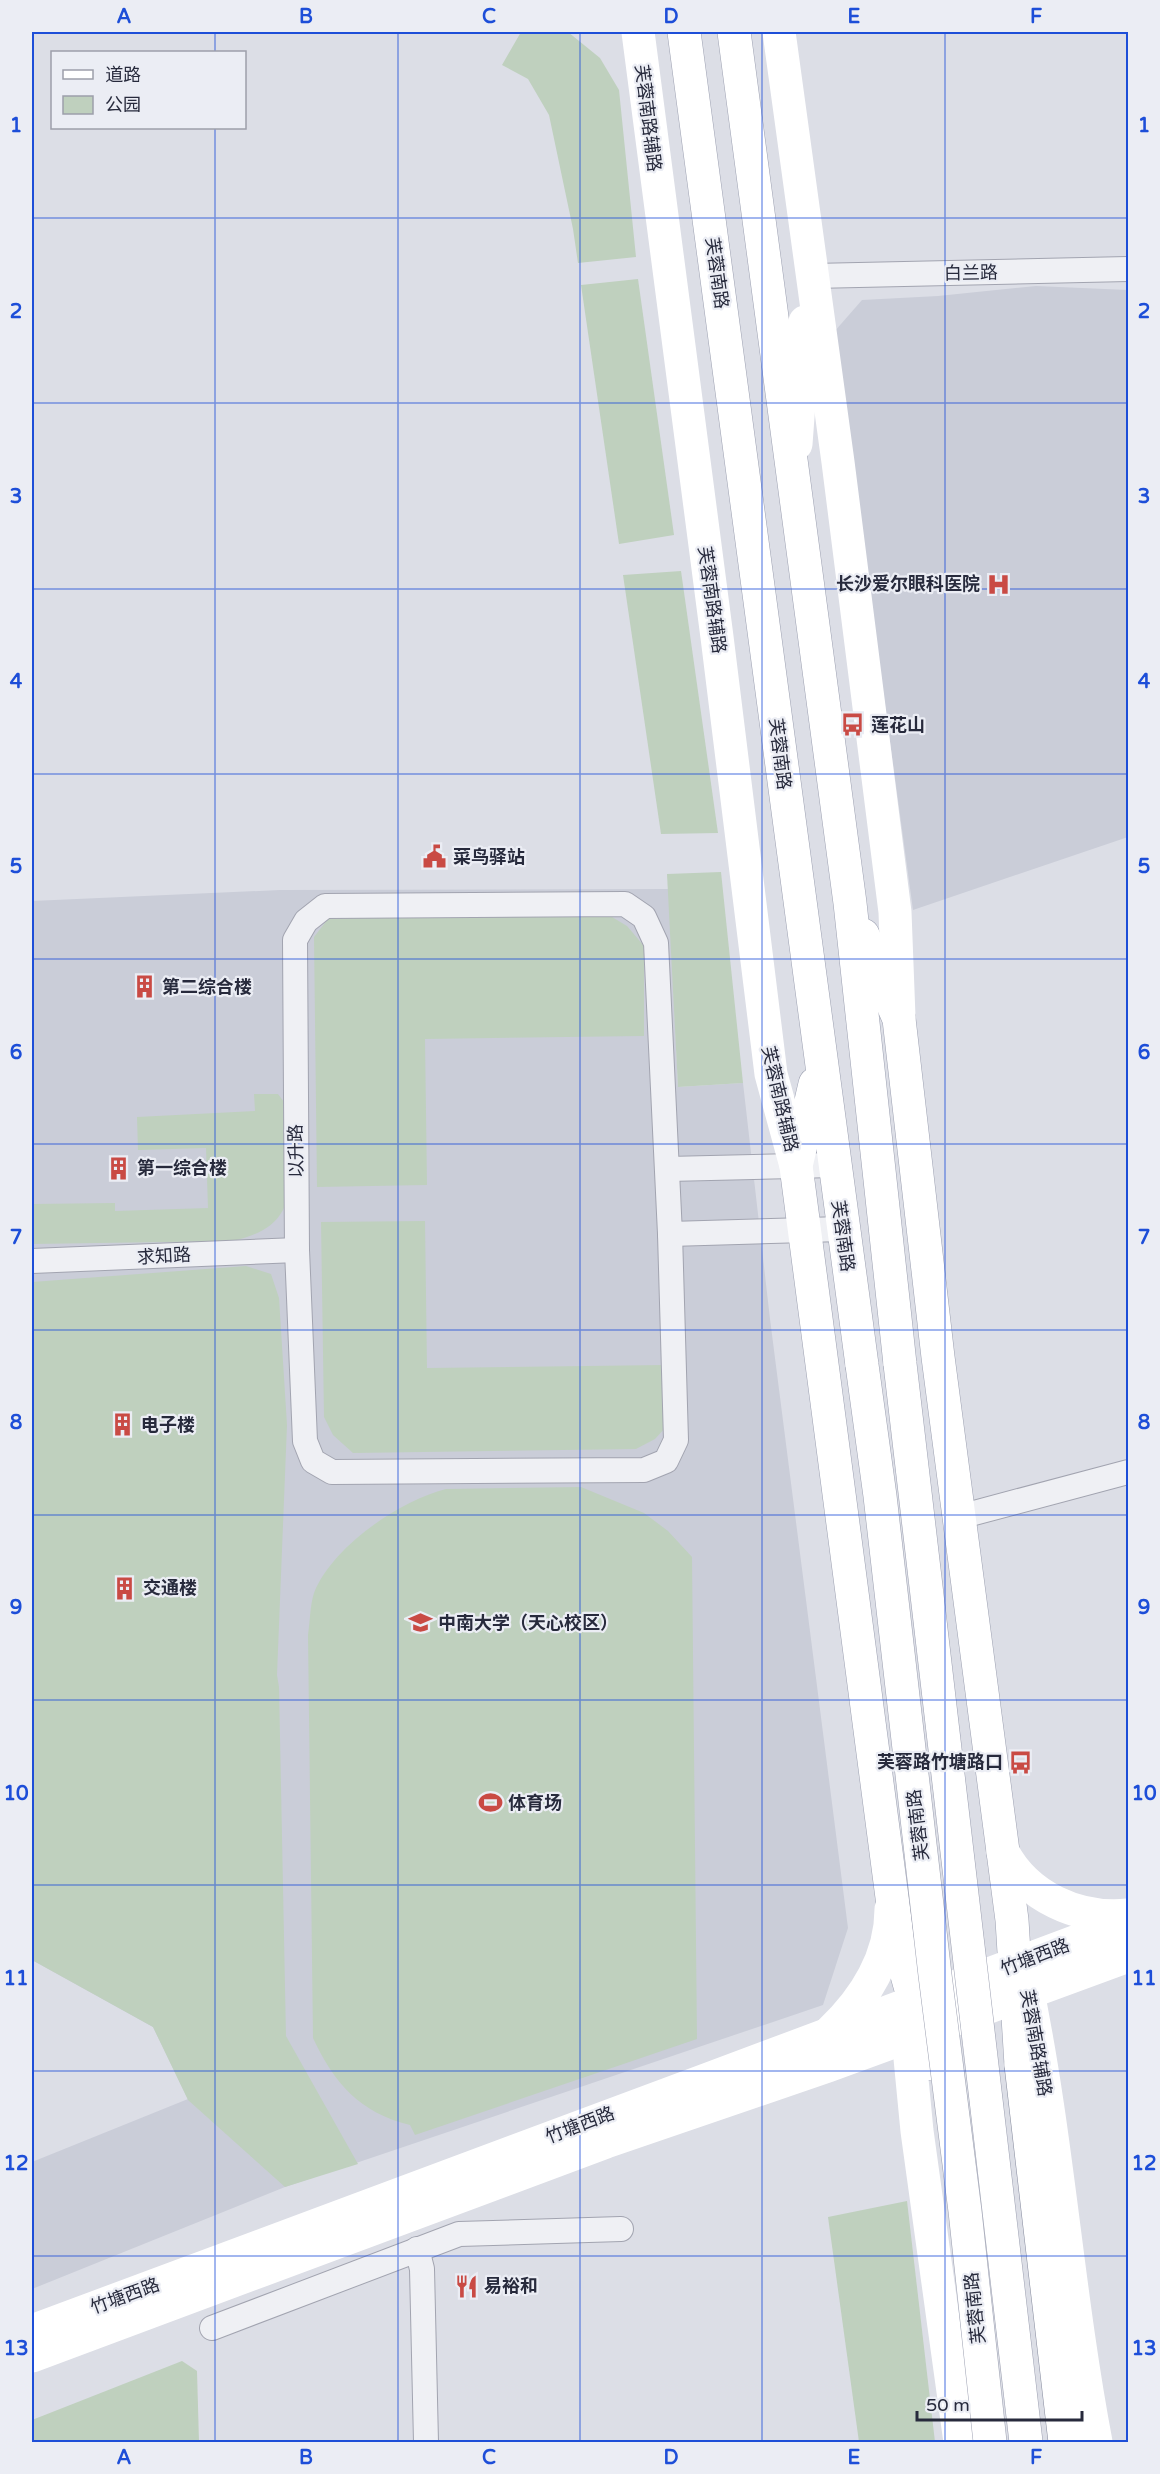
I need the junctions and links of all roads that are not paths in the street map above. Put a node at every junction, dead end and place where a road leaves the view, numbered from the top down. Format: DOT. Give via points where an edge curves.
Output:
graph roads {
  1 [pos="620,32"];
  2 [pos="638,32"];
  3 [pos="684,32"];
  4 [pos="734,32"];
  5 [pos="779,32"];
  6 [pos="642,70"];
  7 [pos="811,263"];
  8 [pos="1128,269"];
  9 [pos="794,488"];
  10 [pos="850,903"];
  11 [pos="899,1019"];
  12 [pos="820,1065"];
  13 [pos="834,1165"];
  14 [pos="796,1166"];
  15 [pos="668,1169"];
  16 [pos="842,1229"];
  17 [pos="804,1230"];
  18 [pos="670,1234"];
  19 [pos="297,1250"];
  20 [pos="32,1262"];
  21 [pos="1128,1472"];
  22 [pos="959,1517"];
  23 [pos="1004,1852"];
  24 [pos="891,1892"];
  25 [pos="1128,1915"];
  26 [pos="1128,1922"];
  27 [pos="1128,1956"];
  28 [pos="1015,1988"];
  29 [pos="919,2028"];
  30 [pos="827,2051"];
  31 [pos="621,2229"];
  32 [pos="417,2249"];
  33 [pos="212,2328"];
  34 [pos="32,2331"];
  35 [pos="32,2356"];
  36 [pos="426,2442"];
  37 [pos="960,2442"];
  38 [pos="977,2442"];
  39 [pos="990,2442"];
  40 [pos="1001,2442"];
  41 [pos="1014,2442"];
  42 [pos="1026,2442"];
  43 [pos="1065,2442"];
  44 [pos="1096,2442"];
  1 -- 6 [label="main road"];
  2 -- 6 [label="main road, 芙蓉南路辅路"];
  3 -- 12 [label="main road, 芙蓉南路"];
  4 -- 9 [label="main road, 芙蓉南路"];
  5 -- 7 [label="main road"];
  6 -- 14 [label="main road, 芙蓉南路辅路" via="771,1074"];
  7 -- 8 [label="street, 白兰路"];
  7 -- 9 [label="main road"];
  7 -- 11 [label="main road" via="896,912"];
  9 -- 10 [label="main road, 芙蓉南路"];
  10 -- 11 [label="main road"];
  10 -- 42 [label="main road, 芙蓉南路, bridge"];
  11 -- 22 [label="main road"];
  12 -- 13 [label="main road, 芙蓉南路"];
  12 -- 14 [label="main road"];
  13 -- 14 [label="street"];
  13 -- 16 [label="main road, 芙蓉南路"];
  14 -- 15 [label="street"];
  14 -- 17 [label="main road"];
  15 -- 18 [label="street, 以升路"];
  15 -- 19 [label="street, 以升路" via="656,943 644,917 625,904 325,906 306,921 295,940"];
  16 -- 17 [label="street"];
  16 -- 39 [label="main road, 芙蓉南路, bridge" via="880,1496"];
  17 -- 18 [label="street"];
  17 -- 24 [label="main road"];
  18 -- 19 [label="street, 以升路" via="676,1440 666,1461 644,1470 332,1472 313,1461 305,1441"];
  19 -- 20 [label="street, 求知路"];
  21 -- 22 [label="street"];
  22 -- 23 [label="main road"];
  23 -- 25 [label="main road" via="1025,1883 1069,1909"];
  23 -- 28 [label="main road"];
  24 -- 29 [label="main road" via="898,1943"];
  24 -- 30 [label="main road" via="891,1923 879,1966"];
  26 -- 28 [label="main road, 竹塘西路"];
  27 -- 28 [label="main road, 竹塘西路" via="1084,1973"];
  28 -- 29 [label="main road, 竹塘西路"];
  28 -- 41 [label="main road" via="977,2050 974,2087"];
  28 -- 43 [label="main road"];
  28 -- 44 [label="main road, 芙蓉南路辅路" via="1042,2061 1081,2365"];
  29 -- 30 [label="main road, 竹塘西路"];
  29 -- 37 [label="main road" via="919,2143"];
  29 -- 38 [label="main road"];
  29 -- 40 [label="main road" via="956,2070"];
  30 -- 34 [label="main road, 竹塘西路" via="620,2110"];
  30 -- 35 [label="main road, 竹塘西路" via="606,2142"];
  31 -- 32 [label="street" via="459,2234"];
  32 -- 33 [label="street"];
  32 -- 36 [label="street" via="422,2269"];
}
